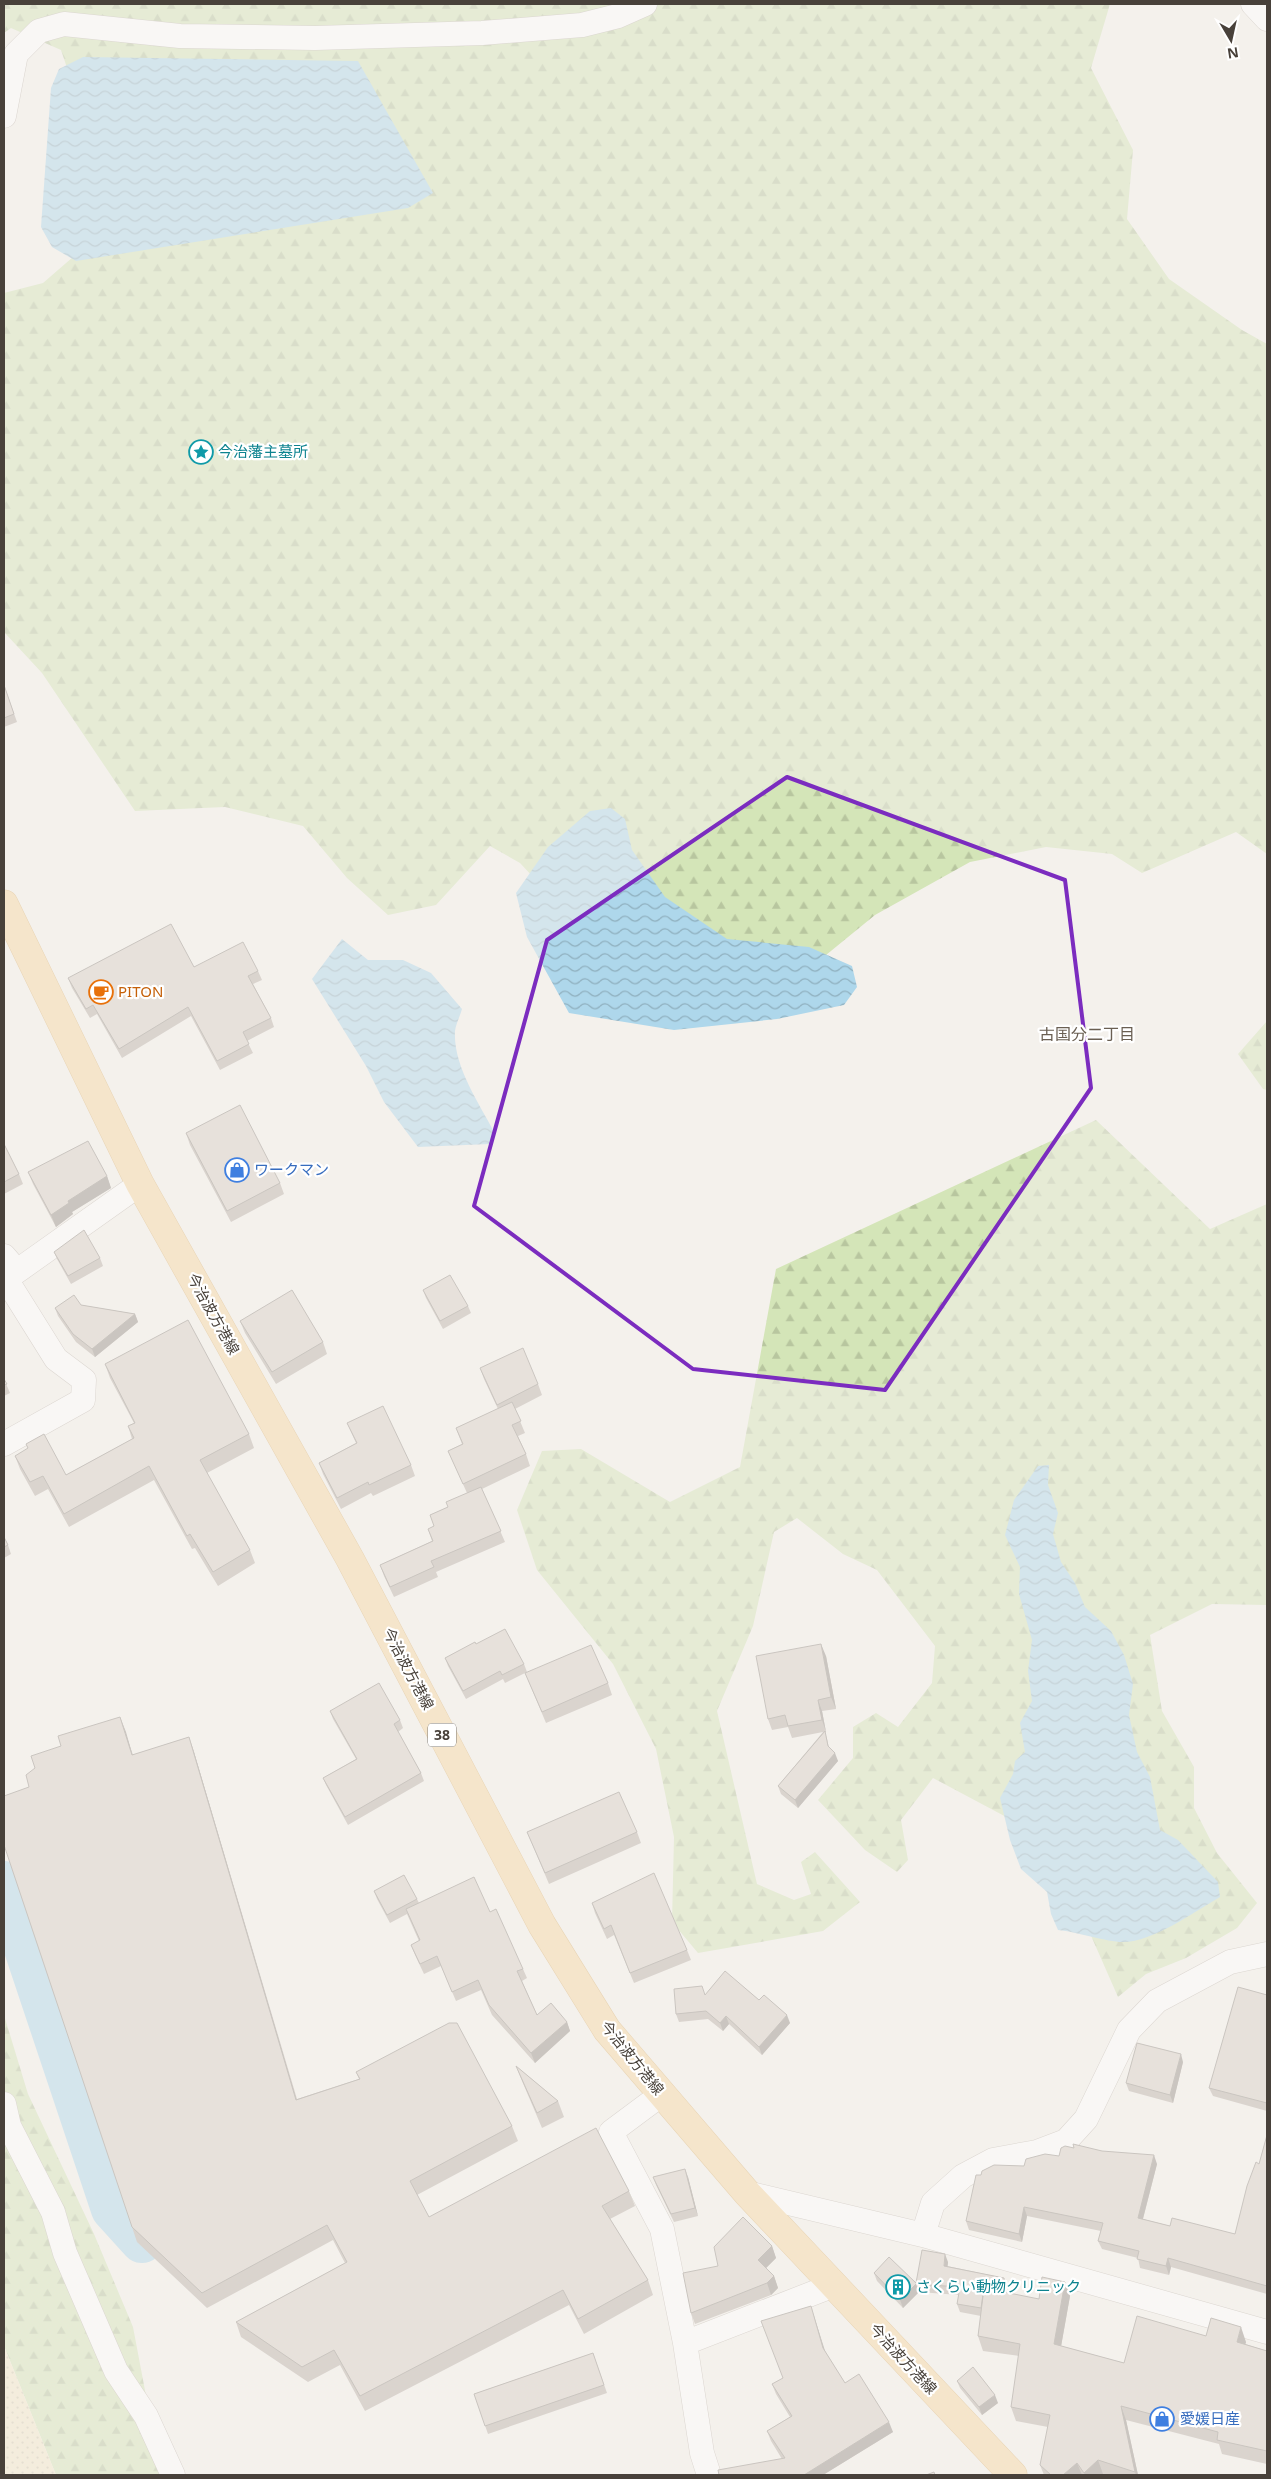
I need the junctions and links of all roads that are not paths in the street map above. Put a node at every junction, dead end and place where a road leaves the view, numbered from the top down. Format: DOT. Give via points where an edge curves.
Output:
graph roads {
  1 [pos="645,4"];
  2 [pos="1253,4"];
  3 [pos="1267,19"];
  4 [pos="4,116"];
  5 [pos="4,906"];
  6 [pos="140,1184"];
  7 [pos="8,1272"];
  8 [pos="4,1444"];
  9 [pos="1267,1954"];
  10 [pos="662,2094"];
  11 [pos="4,2104"];
  12 [pos="747,2193"];
  13 [pos="923,2235"];
  14 [pos="834,2285"];
  15 [pos="1267,2332"];
  16 [pos="685,2343"];
  17 [pos="173,2475"];
  18 [pos="709,2475"];
  19 [pos="1013,2475"];
  1 -- 4 [label="street" via="618,16 582,25 482,33 316,38 180,36 64,24 39,31 16,54"];
  2 -- 3 [label="street"];
  5 -- 6 [label="main road, 今治波方港線 / 38"];
  6 -- 7 [label="street"];
  6 -- 10 [label="main road, 今治波方港線 / 38" via="350,1559 542,1925 607,2030"];
  7 -- 8 [label="street" via="56,1359 84,1380 83,1400"];
  9 -- 13 [label="street" via="1230,1962 1157,2001 1129,2030 1086,2118 1066,2141 1037,2152 993,2160 963,2176 933,2203"];
  10 -- 12 [label="main road, 今治波方港線 / 38"];
  10 -- 16 [label="street" via="611,2132 662,2229"];
  11 -- 17 [label="street" via="9,2126 52,2212 65,2253 116,2371 146,2416"];
  12 -- 13 [label="street"];
  12 -- 14 [label="main road, 今治波方港線 / 38"];
  13 -- 15 [label="street"];
  14 -- 16 [label="street"];
  14 -- 19 [label="main road, 今治波方港線 / 38"];
  16 -- 18 [label="street" via="702,2453"];
}
